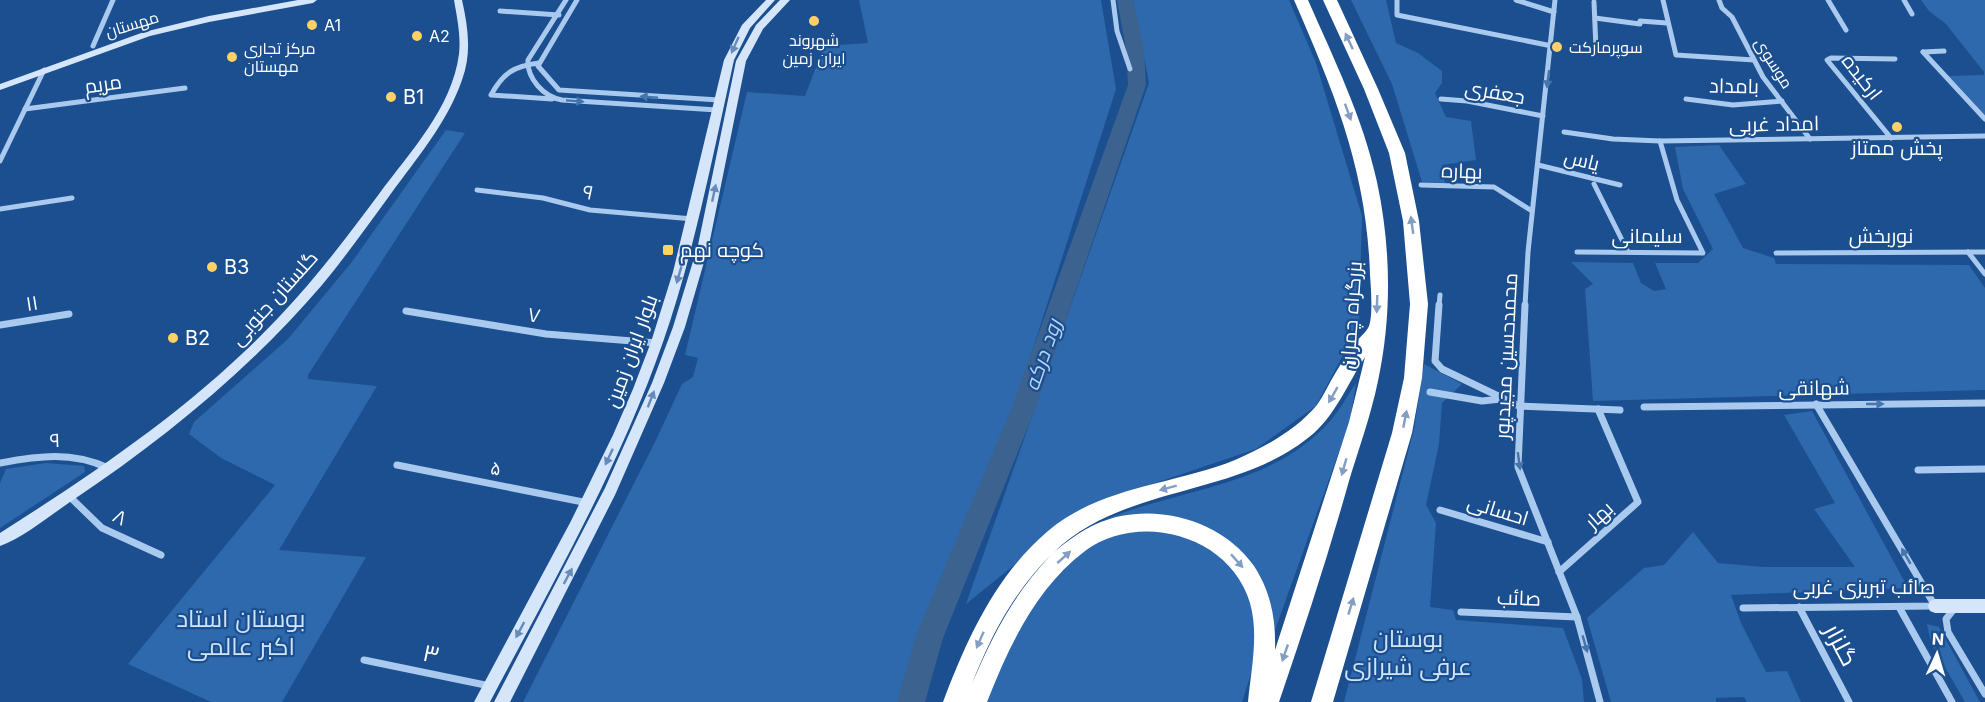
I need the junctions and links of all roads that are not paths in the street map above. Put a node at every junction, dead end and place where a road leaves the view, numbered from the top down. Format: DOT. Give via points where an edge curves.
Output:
graph roads {
  1 [pos="113,0"];
  2 [pos="282,0"];
  3 [pos="313,0"];
  4 [pos="458,0"];
  5 [pos="566,0"];
  6 [pos="577,0"];
  7 [pos="771,0"];
  8 [pos="786,0"];
  9 [pos="1113,0"];
  10 [pos="1301,0"];
  11 [pos="1330,0"];
  12 [pos="1397,0"];
  13 [pos="1516,0"];
  14 [pos="1555,0"];
  15 [pos="1663,0"];
  16 [pos="1719,0"];
  17 [pos="1828,0"];
  18 [pos="1904,0"];
  19 [pos="1594,2"];
  20 [pos="500,11"];
  21 [pos="1554,12"];
  22 [pos="1912,14"];
  23 [pos="556,15"];
  24 [pos="567,16"];
  25 [pos="1595,18"];
  26 [pos="1667,23"];
  27 [pos="1846,30"];
  28 [pos="1552,46"];
  29 [pos="1596,49"];
  30 [pos="92,50"];
  31 [pos="1944,51"];
  32 [pos="1895,59"];
  33 [pos="1754,60"];
  34 [pos="539,63"];
  35 [pos="527,64"];
  36 [pos="44,67"];
  37 [pos="1130,69"];
  38 [pos="0,81"];
  39 [pos="0,87"];
  40 [pos="185,88"];
  41 [pos="557,99"];
  42 [pos="1441,99"];
  43 [pos="1686,99"];
  44 [pos="1782,100"];
  45 [pos="715,104"];
  46 [pos="25,109"];
  47 [pos="1543,116"];
  48 [pos="1985,119"];
  49 [pos="1564,132"];
  50 [pos="1985,136"];
  51 [pos="1891,138"];
  52 [pos="1810,139"];
  53 [pos="1660,141"];
  54 [pos="0,161"];
  55 [pos="1538,165"];
  56 [pos="1421,184"];
  57 [pos="1594,184"];
  58 [pos="1620,185"];
  59 [pos="477,190"];
  60 [pos="72,198"];
  61 [pos="0,209"];
  62 [pos="1532,211"];
  63 [pos="693,219"];
  64 [pos="709,219"];
  65 [pos="1577,252"];
  66 [pos="1628,252"];
  67 [pos="1968,252"];
  68 [pos="1985,252"];
  69 [pos="1776,253"];
  70 [pos="1985,274"];
  71 [pos="1440,295"];
  72 [pos="406,311"];
  73 [pos="69,314"];
  74 [pos="0,325"];
  75 [pos="1377,329"];
  76 [pos="657,343"];
  77 [pos="1430,392"];
  78 [pos="1502,399"];
  79 [pos="1816,404"];
  80 [pos="1985,404"];
  81 [pos="1519,406"];
  82 [pos="1644,407"];
  83 [pos="1598,409"];
  84 [pos="1620,410"];
  85 [pos="0,463"];
  86 [pos="398,465"];
  87 [pos="109,468"];
  88 [pos="1985,469"];
  89 [pos="1918,470"];
  90 [pos="70,497"];
  91 [pos="588,503"];
  92 [pos="1440,510"];
  93 [pos="0,540"];
  94 [pos="1548,542"];
  95 [pos="162,555"];
  96 [pos="1560,572"];
  97 [pos="1935,606"];
  98 [pos="1960,606"];
  99 [pos="1985,606"];
  100 [pos="1798,607"];
  101 [pos="1899,607"];
  102 [pos="1743,608"];
  103 [pos="1461,612"];
  104 [pos="1577,616"];
  105 [pos="364,660"];
  106 [pos="490,686"];
  107 [pos="1985,694"];
  108 [pos="482,702"];
  109 [pos="502,702"];
  110 [pos="954,702"];
  111 [pos="976,702"];
  112 [pos="1259,702"];
  113 [pos="1268,702"];
  114 [pos="1322,702"];
  115 [pos="1600,702"];
  116 [pos="1849,702"];
  117 [pos="1952,702"];
  1 -- 30 [label="street"];
  2 -- 30 [label="main road" via="171,23"];
  3 -- 30 [label="main road, مهستان" via="187,24"];
  4 -- 87 [label="main road, گلستان جنوبی" via="465,26 459,83 434,127 318,283 243,361 183,414"];
  5 -- 23 [label="street"];
  6 -- 24 [label="street"];
  7 -- 45 [label="main road, بلوار ایران زمین, one-way" via="737,38"];
  64 -- 8 [label="main road, بلوار ایران زمین, one-way" via="741,61 761,23"];
  9 -- 37 [label="street"];
  10 -- 75 [label="highway, بزرگراه چمران, one-way" via="1338,86 1368,181 1379,270"];
  114 -- 11 [label="highway, one-way" via="1402,433 1413,378 1419,304 1412,221 1397,153"];
  12 -- 28 [label="street" via="1397,15"];
  13 -- 21 [label="street"];
  14 -- 21 [label="street, محمدحسین مجیدپور"];
  15 -- 26 [label="street"];
  16 -- 33 [label="street, موسوی"];
  17 -- 27 [label="street"];
  18 -- 22 [label="street"];
  19 -- 25 [label="street"];
  20 -- 23 [label="street"];
  21 -- 28 [label="street, محمدحسین مجیدپور"];
  23 -- 24 [label="street"];
  23 -- 35 [label="street"];
  24 -- 34 [label="street"];
  25 -- 26 [label="street"];
  25 -- 29 [label="street"];
  26 -- 33 [label="street" via="1676,55"];
  28 -- 47 [label="street, محمدحسین مجیدپور, one-way"];
  30 -- 36 [label="main road"];
  31 -- 48 [label="street" via="1923,52"];
  32 -- 51 [label="street, ارکیده" via="1827,60"];
  33 -- 44 [label="street, موسوی"];
  34 -- 35 [label="street"];
  45 -- 34 [label="street, one-way" via="563,92 540,70"];
  35 -- 41 [label="street" via="529,75"];
  35 -- 41 [label="street" via="502,75 491,95"];
  36 -- 38 [label="main road"];
  36 -- 39 [label="main road"];
  36 -- 46 [label="street"];
  40 -- 46 [label="street, مریم"];
  41 -- 45 [label="street, one-way"];
  42 -- 47 [label="street, جعفری"];
  43 -- 44 [label="street, بامداد" via="1733,105"];
  44 -- 52 [label="street, موسوی"];
  45 -- 63 [label="main road, بلوار ایران زمین"];
  46 -- 54 [label="street"];
  47 -- 55 [label="street, محمدحسین مجیدپور"];
  49 -- 53 [label="street, امداد غربی"];
  50 -- 51 [label="street, امداد غربی"];
  51 -- 52 [label="street, امداد غربی"];
  52 -- 53 [label="street, امداد غربی"];
  53 -- 66 [label="street, سلیمانی" via="1677,200 1703,253"];
  55 -- 58 [label="street, یاس"];
  55 -- 62 [label="street, محمدحسین مجیدپور"];
  56 -- 62 [label="street, بهاره" via="1494,188"];
  57 -- 66 [label="street"];
  59 -- 63 [label="street, ۹" via="543,198 600,211"];
  60 -- 61 [label="street"];
  62 -- 81 [label="street, محمدحسین مجیدپور"];
  63 -- 64 [label="main road"];
  63 -- 76 [label="main road, بلوار ایران زمین, one-way"];
  109 -- 64 [label="main road, بلوار ایران زمین, one-way" via="605,506 635,438 672,345 697,271"];
  65 -- 66 [label="street, سلیمانی"];
  67 -- 68 [label="street, نوربخش"];
  67 -- 69 [label="street, نوربخش"];
  67 -- 70 [label="street"];
  71 -- 78 [label="street" via="1437,366"];
  72 -- 76 [label="street, ۷" via="546,334"];
  73 -- 74 [label="street, ۱۱"];
  75 -- 110 [label="highway, one-way" via="1359,348 1323,411 1276,449 1211,476 1114,503 1059,534 1020,573 1003,598 986,627"];
  75 -- 113 [label="highway, بزرگراه چمران, one-way" via="1369,381 1310,582"];
  76 -- 91 [label="main road, بلوار ایران زمین, one-way"];
  77 -- 78 [label="street" via="1482,401"];
  78 -- 81 [label="street"];
  79 -- 80 [label="street, شهانقی, one-way"];
  79 -- 82 [label="street, شهانقی"];
  97 -- 79 [label="street, one-way"];
  81 -- 83 [label="street"];
  81 -- 94 [label="street, محمدحسین مجیدپور, one-way" via="1518,467"];
  83 -- 84 [label="street"];
  83 -- 96 [label="street, بهار" via="1638,502"];
  85 -- 87 [label="street, ۹" via="80,456"];
  86 -- 91 [label="street, ۵"];
  87 -- 90 [label="main road, گلستان جنوبی"];
  88 -- 89 [label="street"];
  90 -- 93 [label="main road, گلستان جنوبی"];
  90 -- 95 [label="street, ۸" via="102,528"];
  91 -- 106 [label="main road, بلوار ایران زمین, one-way"];
  92 -- 94 [label="street, احسانی"];
  94 -- 96 [label="street, محمدحسین مجیدپور"];
  96 -- 104 [label="street, محمدحسین مجیدپور"];
  97 -- 98 [label="main road, صائب تبریزی غربی"];
  97 -- 101 [label="street, صائب تبریزی غربی"];
  98 -- 99 [label="main road, صائب تبریزی غربی"];
  98 -- 107 [label="street" via="1947,615 1945,623"];
  100 -- 101 [label="street, صائب تبریزی غربی"];
  100 -- 102 [label="street, صائب تبریزی غربی"];
  100 -- 116 [label="street, گلزار"];
  101 -- 117 [label="street"];
  103 -- 104 [label="street, صائب"];
  104 -- 115 [label="street, محمدحسین مجیدپور, one-way"];
  105 -- 106 [label="street, ۳"];
  106 -- 108 [label="main road, بلوار ایران زمین"];
  111 -- 112 [label="highway, one-way" via="1010,627 1043,578 1081,543 1104,529 1148,520 1187,527 1204,535 1228,551 1250,578 1259,597 1265,630"];
}
